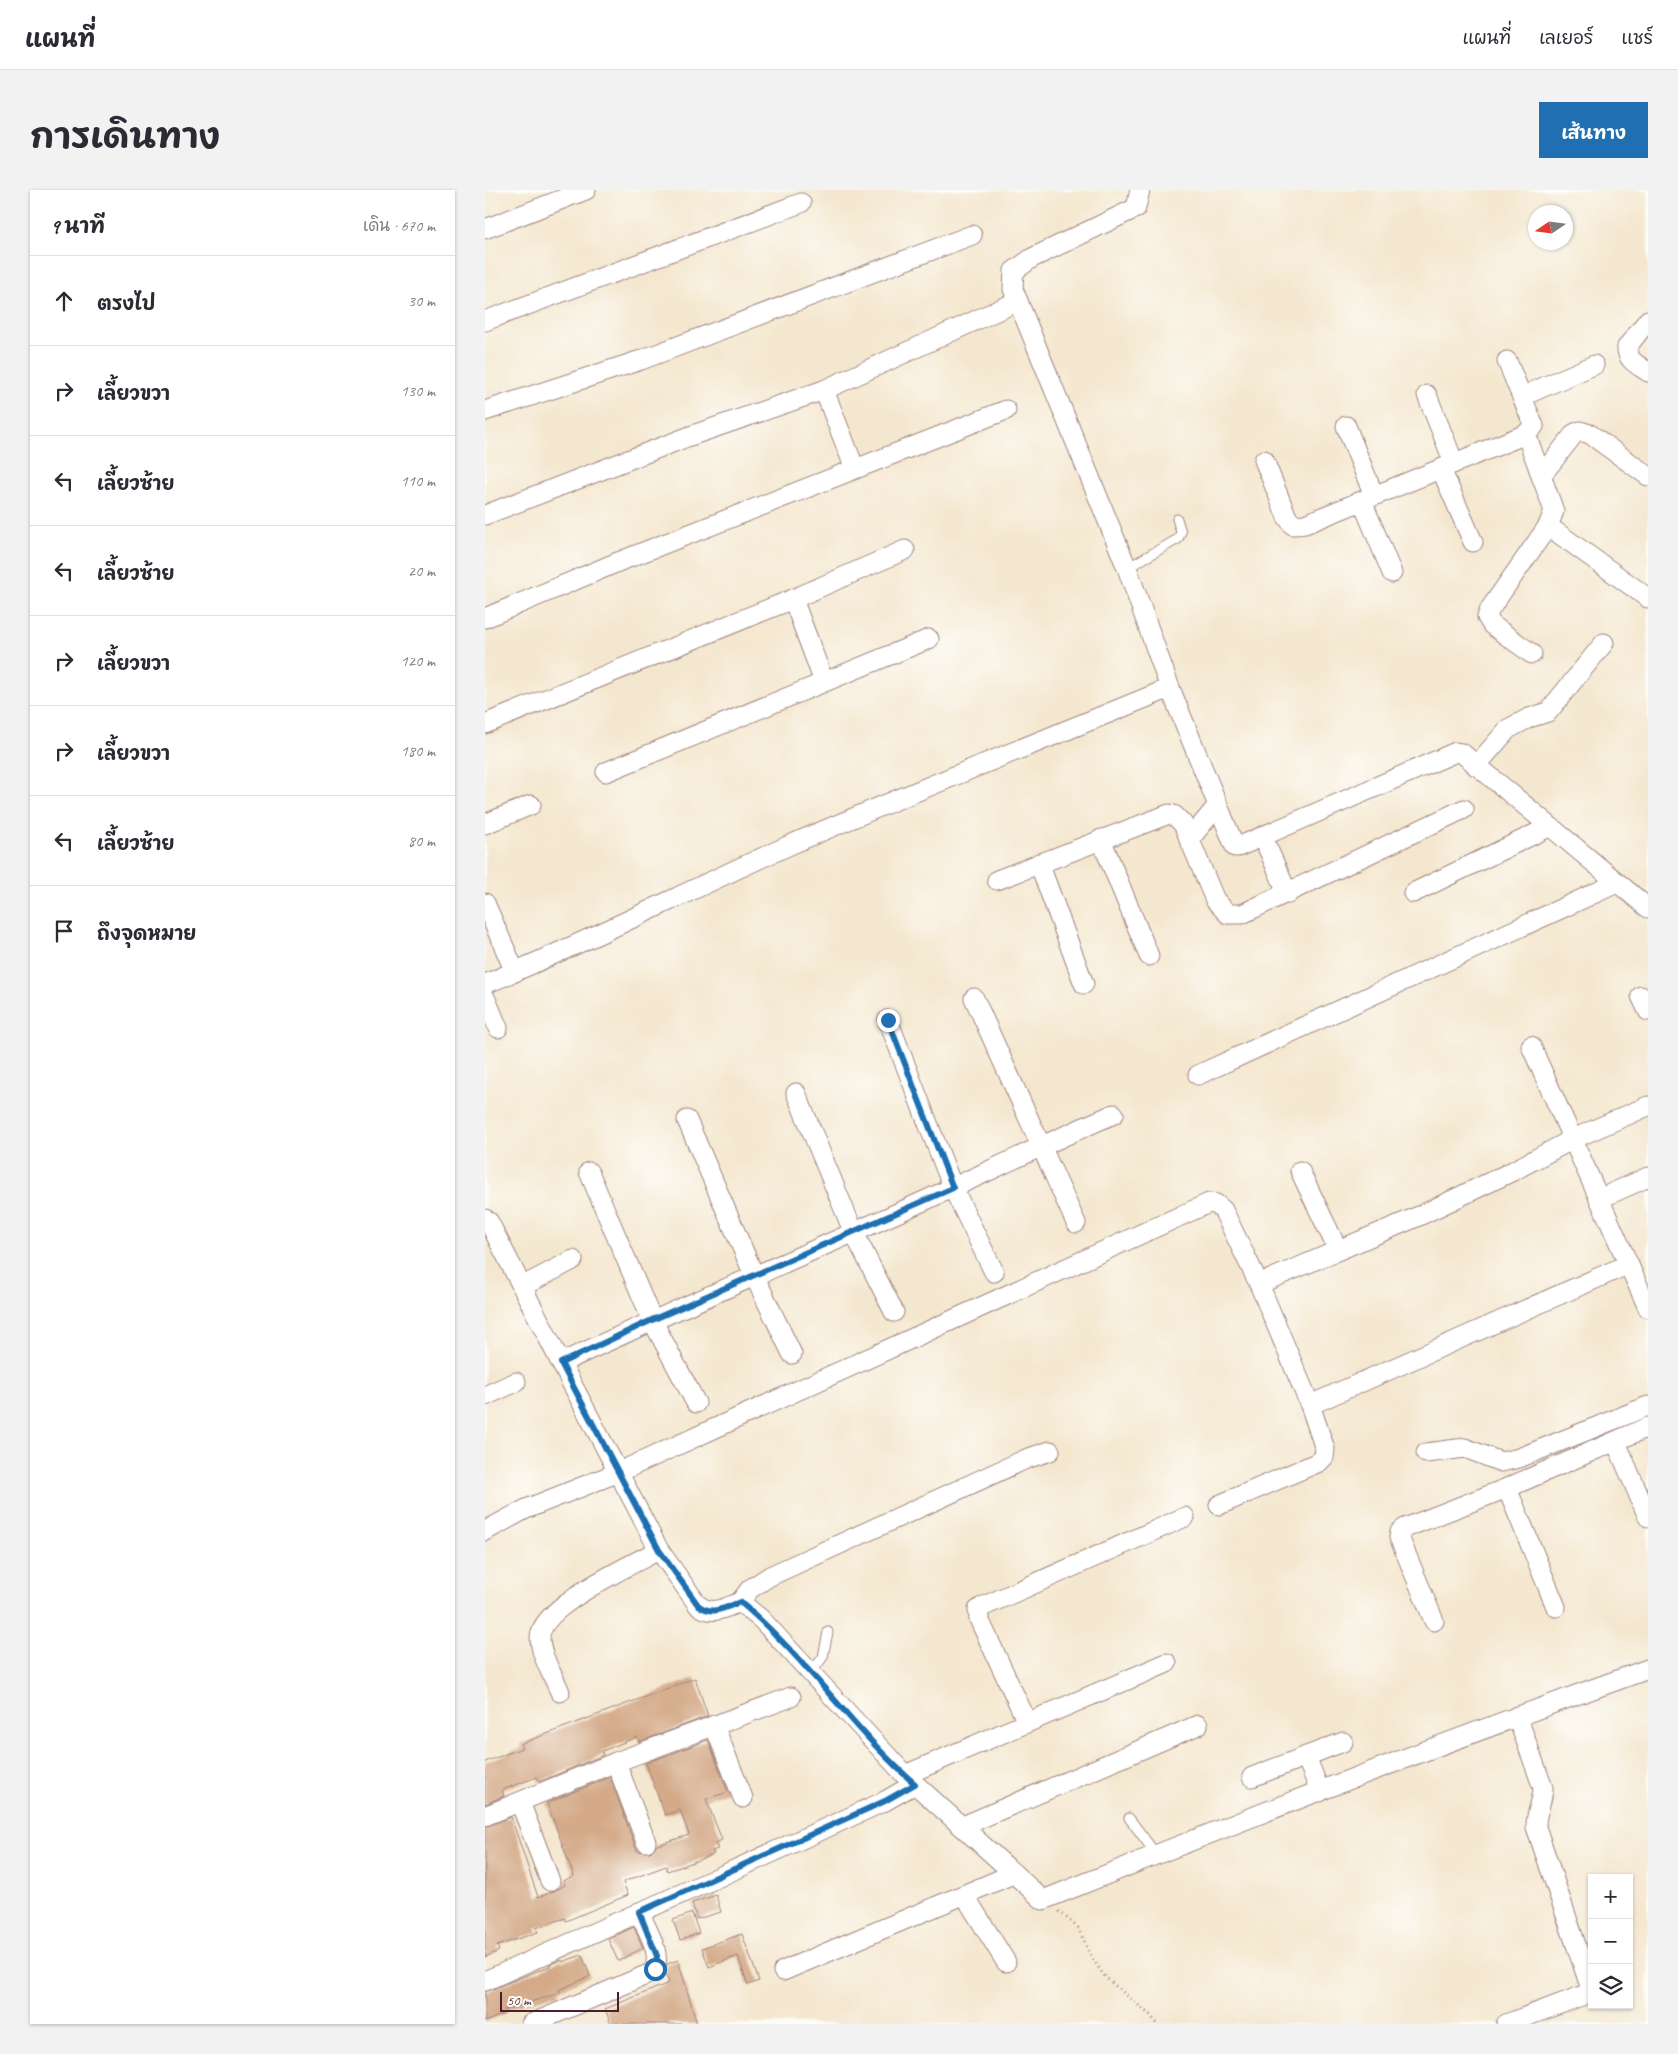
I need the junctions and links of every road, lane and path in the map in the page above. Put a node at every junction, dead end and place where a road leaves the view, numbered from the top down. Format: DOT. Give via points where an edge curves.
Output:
graph roads {
  1 [pos="586,190"];
  2 [pos="1140,190"];
  3 [pos="801,203"];
  4 [pos="485,229"];
  5 [pos="972,234"];
  6 [pos="1018,301"];
  7 [pos="1648,320"];
  8 [pos="485,321"];
  9 [pos="1507,361"];
  10 [pos="1594,365"];
  11 [pos="1648,372"];
  12 [pos="824,390"];
  13 [pos="1427,395"];
  14 [pos="1523,396"];
  15 [pos="485,410"];
  16 [pos="1006,410"];
  17 [pos="1346,426"];
  18 [pos="1526,434"];
  19 [pos="1264,460"];
  20 [pos="1447,466"];
  21 [pos="855,469"];
  22 [pos="1541,476"];
  23 [pos="1648,476"];
  24 [pos="1368,498"];
  25 [pos="485,515"];
  26 [pos="1177,520"];
  27 [pos="1548,526"];
  28 [pos="1473,542"];
  29 [pos="905,550"];
  30 [pos="1127,568"];
  31 [pos="1392,573"];
  32 [pos="1648,598"];
  33 [pos="793,599"];
  34 [pos="485,618"];
  35 [pos="929,639"];
  36 [pos="1603,643"];
  37 [pos="1531,654"];
  38 [pos="825,682"];
  39 [pos="1170,688"];
  40 [pos="485,724"];
  41 [pos="1476,766"];
  42 [pos="606,772"];
  43 [pos="531,805"];
  44 [pos="1218,805"];
  45 [pos="1464,809"];
  46 [pos="485,824"];
  47 [pos="1549,827"];
  48 [pos="1101,839"];
  49 [pos="1189,840"];
  50 [pos="1268,849"];
  51 [pos="1039,863"];
  52 [pos="997,880"];
  53 [pos="1617,883"];
  54 [pos="1413,893"];
  55 [pos="1288,894"];
  56 [pos="485,903"];
  57 [pos="1648,908"];
  58 [pos="489,922"];
  59 [pos="1149,956"];
  60 [pos="515,972"];
  61 [pos="485,984"];
  62 [pos="1084,984"];
  63 [pos="485,997"];
  64 [pos="974,998"];
  65 [pos="888,1020"];
  66 [pos="498,1028"];
  67 [pos="1531,1046"];
  68 [pos="1198,1075"];
  69 [pos="796,1093"];
  70 [pos="1648,1106"];
  71 [pos="1114,1114"];
  72 [pos="687,1120"];
  73 [pos="1573,1139"];
  74 [pos="1040,1146"];
  75 [pos="1300,1171"];
  76 [pos="589,1172"];
  77 [pos="1648,1177"];
  78 [pos="953,1188"];
  79 [pos="1599,1199"];
  80 [pos="485,1219"];
  81 [pos="1076,1223"];
  82 [pos="853,1231"];
  83 [pos="1338,1250"];
  84 [pos="573,1260"];
  85 [pos="1629,1264"];
  86 [pos="994,1272"];
  87 [pos="754,1276"];
  88 [pos="1259,1284"];
  89 [pos="523,1286"];
  90 [pos="1648,1308"];
  91 [pos="894,1312"];
  92 [pos="652,1320"];
  93 [pos="793,1354"];
  94 [pos="561,1363"];
  95 [pos="516,1382"];
  96 [pos="485,1396"];
  97 [pos="696,1403"];
  98 [pos="1310,1405"];
  99 [pos="1648,1406"];
  100 [pos="1648,1428"];
  101 [pos="1617,1442"];
  102 [pos="1050,1451"];
  103 [pos="1426,1453"];
  104 [pos="619,1472"];
  105 [pos="1507,1488"];
  106 [pos="1219,1505"];
  107 [pos="1185,1517"];
  108 [pos="1648,1517"];
  109 [pos="485,1530"];
  110 [pos="659,1550"];
  111 [pos="740,1602"];
  112 [pos="1556,1607"];
  113 [pos="1434,1621"];
  114 [pos="827,1632"];
  115 [pos="1167,1663"];
  116 [pos="1648,1669"];
  117 [pos="811,1674"];
  118 [pos="560,1692"];
  119 [pos="791,1697"];
  120 [pos="1517,1716"];
  121 [pos="1027,1722"];
  122 [pos="714,1725"];
  123 [pos="1198,1725"];
  124 [pos="1343,1742"];
  125 [pos="1306,1756"];
  126 [pos="616,1762"];
  127 [pos="1252,1777"];
  128 [pos="910,1780"];
  129 [pos="1319,1792"];
  130 [pos="743,1798"];
  131 [pos="520,1802"];
  132 [pos="485,1816"];
  133 [pos="1129,1818"];
  134 [pos="963,1826"];
  135 [pos="646,1842"];
  136 [pos="1156,1854"];
  137 [pos="1018,1878"];
  138 [pos="550,1881"];
  139 [pos="1043,1900"];
  140 [pos="970,1904"];
  141 [pos="639,1912"];
  142 [pos="861,1950"];
  143 [pos="1006,1962"];
  144 [pos="783,1971"];
  145 [pos="485,1982"];
  146 [pos="531,2024"];
  147 [pos="1157,2024"];
  148 [pos="1506,2024"];
  1 -- 4 [label="street"];
  2 -- 6 [label="street" via="1136,208 1032,258 1014,271 1013,289"];
  3 -- 8 [label="street"];
  5 -- 15 [label="street" via="641,360"];
  6 -- 12 [label="street"];
  6 -- 30 [label="street"];
  7 -- 11 [label="street" via="1626,352"];
  9 -- 14 [label="street"];
  10 -- 14 [label="street"];
  12 -- 21 [label="street"];
  12 -- 25 [label="street" via="690,436"];
  13 -- 20 [label="street"];
  14 -- 18 [label="street" via="1534,426"];
  16 -- 21 [label="street"];
  17 -- 24 [label="street"];
  18 -- 20 [label="street"];
  18 -- 22 [label="street"];
  19 -- 24 [label="street" via="1293,525 1305,524"];
  20 -- 24 [label="street"];
  20 -- 28 [label="street"];
  21 -- 34 [label="street" via="617,562"];
  22 -- 23 [label="street" via="1575,433 1581,431 1590,434"];
  22 -- 27 [label="street" via="1554,511"];
  24 -- 31 [label="street"];
  26 -- 30 [label="lane" via="1181,532 1177,538"];
  27 -- 32 [label="street"];
  27 -- 37 [label="street" via="1487,617 1492,625"];
  29 -- 33 [label="street"];
  30 -- 39 [label="street"];
  33 -- 38 [label="street"];
  33 -- 40 [label="street"];
  35 -- 38 [label="street"];
  36 -- 41 [label="street" via="1547,712 1508,729"];
  38 -- 42 [label="street"];
  39 -- 44 [label="street"];
  39 -- 60 [label="street" via="791,844"];
  41 -- 44 [label="street" via="1462,754 1451,753 1238,847 1234,845"];
  41 -- 47 [label="street"];
  43 -- 46 [label="street"];
  44 -- 49 [label="street"];
  45 -- 55 [label="street"];
  47 -- 53 [label="street"];
  47 -- 54 [label="street"];
  48 -- 49 [label="street" via="1169,814 1183,824"];
  48 -- 51 [label="street"];
  48 -- 59 [label="street"];
  49 -- 55 [label="street" via="1215,900 1228,914 1242,914"];
  50 -- 55 [label="street"];
  51 -- 52 [label="street"];
  51 -- 62 [label="street"];
  53 -- 57 [label="street"];
  53 -- 68 [label="street"];
  56 -- 58 [label="street"];
  58 -- 60 [label="street"];
  60 -- 61 [label="street"];
  63 -- 66 [label="street"];
  64 -- 74 [label="street"];
  65 -- 78 [label="street"];
  67 -- 73 [label="street"];
  69 -- 82 [label="street"];
  70 -- 73 [label="street"];
  71 -- 74 [label="street"];
  72 -- 87 [label="street"];
  73 -- 79 [label="street"];
  73 -- 83 [label="street" via="1419,1216"];
  74 -- 78 [label="street"];
  74 -- 81 [label="street"];
  75 -- 83 [label="street"];
  76 -- 92 [label="street"];
  77 -- 79 [label="street"];
  78 -- 82 [label="street"];
  78 -- 86 [label="street"];
  79 -- 85 [label="street"];
  80 -- 89 [label="street"];
  82 -- 87 [label="street"];
  82 -- 91 [label="street"];
  83 -- 88 [label="street"];
  84 -- 89 [label="street"];
  85 -- 90 [label="street"];
  85 -- 98 [label="street"];
  87 -- 92 [label="street"];
  87 -- 93 [label="street"];
  88 -- 98 [label="street"];
  88 -- 104 [label="street" via="1223,1210 1209,1203"];
  89 -- 94 [label="street"];
  92 -- 94 [label="street"];
  92 -- 97 [label="street"];
  94 -- 104 [label="street"];
  95 -- 96 [label="street"];
  98 -- 106 [label="street" via="1325,1449 1319,1462"];
  99 -- 103 [label="street" via="1507,1461 1501,1462 1465,1448"];
  100 -- 101 [label="street"];
  101 -- 105 [label="street"];
  101 -- 108 [label="street"];
  102 -- 111 [label="street" via="1026,1459 771,1576 750,1589"];
  104 -- 109 [label="street"];
  104 -- 110 [label="street"];
  105 -- 112 [label="street"];
  105 -- 113 [label="street" via="1400,1532 1399,1537"];
  107 -- 121 [label="street" via="978,1610 979,1619"];
  110 -- 111 [label="street" via="703,1609 717,1611"];
  110 -- 118 [label="street" via="575,1596 543,1625 540,1636 542,1648"];
  111 -- 117 [label="street" via="774,1632"];
  114 -- 117 [label="lane" via="823,1657"];
  115 -- 121 [label="street"];
  116 -- 120 [label="street"];
  117 -- 128 [label="street"];
  119 -- 122 [label="street"];
  120 -- 129 [label="street"];
  120 -- 148 [label="street" via="1543,1788 1536,1827 1591,1989 1584,1995"];
  121 -- 128 [label="street"];
  122 -- 126 [label="street"];
  122 -- 130 [label="street"];
  123 -- 134 [label="street"];
  124 -- 125 [label="street"];
  125 -- 127 [label="street"];
  125 -- 129 [label="street"];
  126 -- 131 [label="street"];
  126 -- 135 [label="street"];
  128 -- 134 [label="street"];
  128 -- 141 [label="street" via="885,1801"];
  129 -- 136 [label="street"];
  131 -- 132 [label="street"];
  131 -- 138 [label="street"];
  133 -- 136 [label="lane"];
  134 -- 137 [label="street"];
  136 -- 139 [label="street"];
  137 -- 139 [label="street"];
  137 -- 140 [label="street"];
  137 -- 144 [label="street"];
  139 -- 147 [label="path" via="1078,1928 1105,1977"];
  140 -- 142 [label="street"];
  140 -- 143 [label="street"];
  141 -- 145 [label="street"];
  141 -- 146 [label="street" via="657,1956 657,1965 651,1973"];
}
